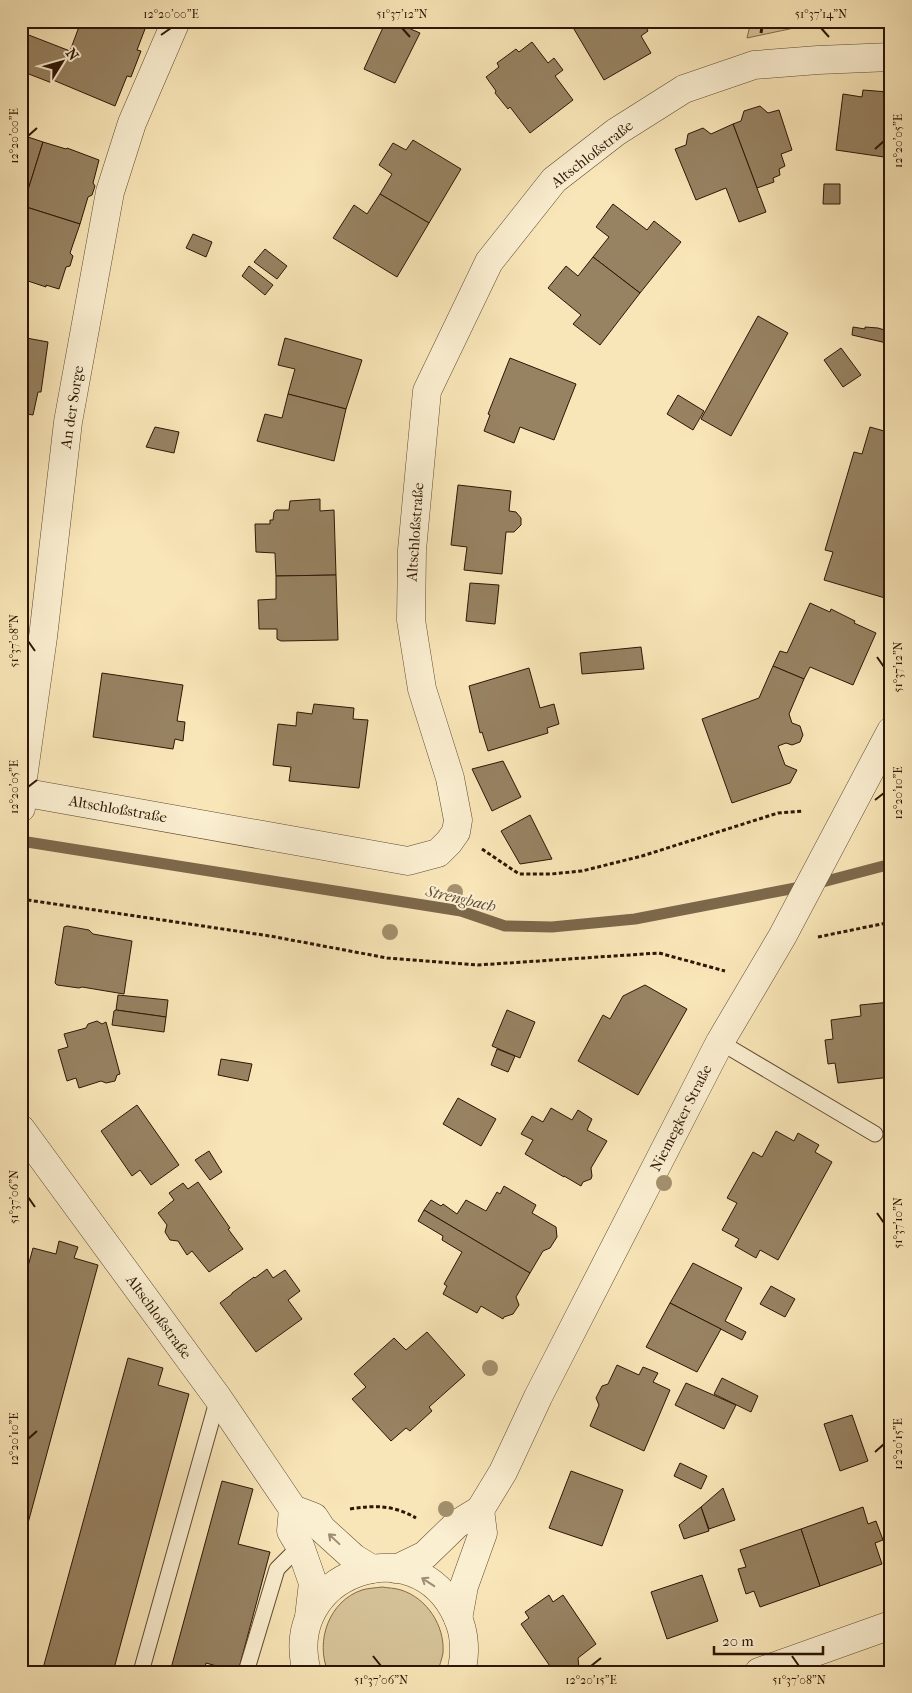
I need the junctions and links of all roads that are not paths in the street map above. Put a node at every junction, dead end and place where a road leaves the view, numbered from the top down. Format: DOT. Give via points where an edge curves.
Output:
graph roads {
  1 [pos="176,21"];
  2 [pos="891,57"];
  3 [pos="891,731"];
  4 [pos="22,792"];
  5 [pos="21,807"];
  6 [pos="720,1042"];
  7 [pos="21,1129"];
  8 [pos="875,1134"];
  9 [pos="218,1398"];
  10 [pos="293,1509"];
  11 [pos="480,1510"];
  12 [pos="300,1546"];
  13 [pos="384,1569"];
  14 [pos="309,1618"];
  15 [pos="458,1619"];
  16 [pos="891,1625"];
  17 [pos="467,1667"];
  18 [pos="305,1669"];
  19 [pos="141,1672"];
  20 [pos="246,1672"];
  21 [pos="759,1672"];
  1 -- 4 [label="street, An der Sorge" via="132,123 110,192 68,422"];
  2 -- 4 [label="street, Altschloßstraße" via="754,65 684,90 616,132 554,180 489,262 427,392 412,550 411,620 422,689 452,788 458,820 450,842 438,853 408,861"];
  3 -- 6 [label="street, Niemegker Straße" via="782,937"];
  4 -- 5 [label="street, An der Sorge"];
  6 -- 8 [label="lane"];
  6 -- 11 [label="street, Niemegker Straße" via="538,1397 504,1472"];
  7 -- 9 [label="street, Altschloßstraße"];
  9 -- 10 [label="street, Altschloßstraße"];
  9 -- 19 [label="lane"];
  10 -- 12 [label="street" via="291,1531"];
  13 -- 10 [label="street, one-way" via="354,1558 322,1529 314,1517"];
  11 -- 13 [label="street, Niemegker Straße" via="457,1524 425,1555"];
  11 -- 15 [label="street" via="483,1532 464,1586"];
  12 -- 14 [label="street" via="313,1583"];
  12 -- 20 [label="lane" via="276,1568"];
  13 -- 14 [label="street, Niemegker Straße" via="360,1571 339,1581 321,1598"];
  15 -- 13 [label="street, one-way" via="438,1589 418,1576"];
  14 -- 18 [label="street, Niemegker Straße" via="303,1641"];
  15 -- 17 [label="street"];
  16 -- 21 [label="street"];
}
